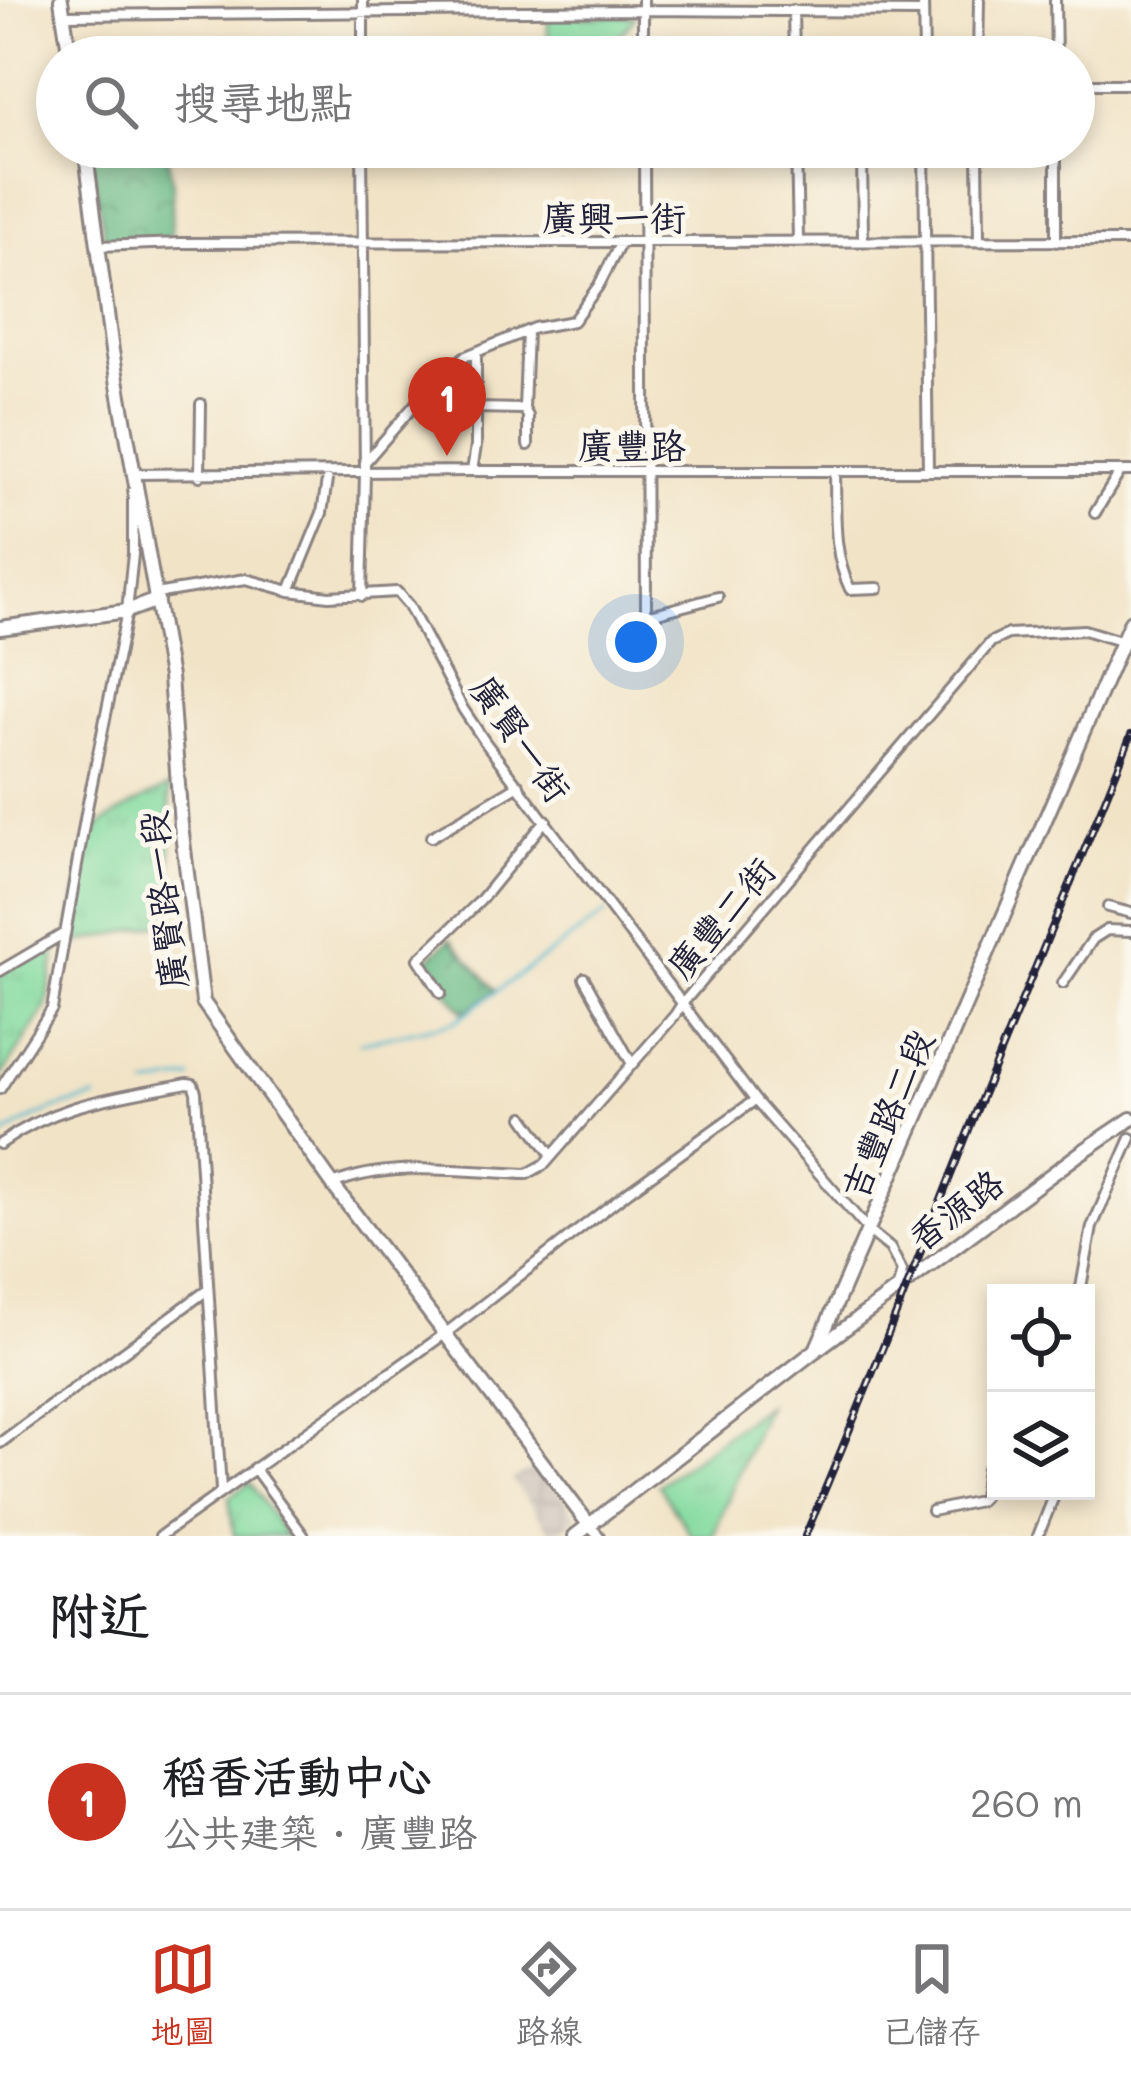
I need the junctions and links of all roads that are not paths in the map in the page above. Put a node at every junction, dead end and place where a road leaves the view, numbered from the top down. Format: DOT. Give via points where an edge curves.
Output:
graph roads {
  1 [pos="61,0"];
  2 [pos="362,0"];
  3 [pos="923,0"];
  4 [pos="979,0"];
  5 [pos="1055,0"];
  6 [pos="643,5"];
  7 [pos="794,10"];
  8 [pos="923,12"];
  9 [pos="363,13"];
  10 [pos="63,15"];
  11 [pos="66,36"];
  12 [pos="362,36"];
  13 [pos="643,36"];
  14 [pos="794,36"];
  15 [pos="924,36"];
  16 [pos="978,36"];
  17 [pos="1056,36"];
  18 [pos="1131,83"];
  19 [pos="1095,84"];
  20 [pos="88,168"];
  21 [pos="362,168"];
  22 [pos="644,168"];
  23 [pos="796,168"];
  24 [pos="862,168"];
  25 [pos="924,168"];
  26 [pos="978,168"];
  27 [pos="1056,168"];
  28 [pos="798,240"];
  29 [pos="863,241"];
  30 [pos="923,242"];
  31 [pos="979,242"];
  32 [pos="1056,242"];
  33 [pos="1131,242"];
  34 [pos="362,243"];
  35 [pos="645,243"];
  36 [pos="620,244"];
  37 [pos="98,246"];
  38 [pos="527,331"];
  39 [pos="476,352"];
  40 [pos="201,404"];
  41 [pos="475,408"];
  42 [pos="524,409"];
  43 [pos="528,446"];
  44 [pos="365,462"];
  45 [pos="928,470"];
  46 [pos="472,471"];
  47 [pos="645,471"];
  48 [pos="835,471"];
  49 [pos="1126,471"];
  50 [pos="328,473"];
  51 [pos="365,473"];
  52 [pos="200,476"];
  53 [pos="134,479"];
  54 [pos="1095,513"];
  55 [pos="878,588"];
  56 [pos="290,591"];
  57 [pos="362,596"];
  58 [pos="156,597"];
  59 [pos="718,597"];
  60 [pos="127,611"];
  61 [pos="1131,621"];
  62 [pos="0,628"];
  63 [pos="1120,641"];
  64 [pos="519,785"];
  65 [pos="546,820"];
  66 [pos="431,837"];
  67 [pos="1108,907"];
  68 [pos="1131,914"];
  69 [pos="1131,931"];
  70 [pos="64,933"];
  71 [pos="0,971"];
  72 [pos="584,978"];
  73 [pos="1063,983"];
  74 [pos="441,993"];
  75 [pos="682,1004"];
  76 [pos="632,1064"];
  77 [pos="0,1089"];
  78 [pos="755,1100"];
  79 [pos="524,1117"];
  80 [pos="1131,1119"];
  81 [pos="1131,1138"];
  82 [pos="0,1144"];
  83 [pos="552,1156"];
  84 [pos="333,1184"];
  85 [pos="869,1231"];
  86 [pos="1082,1284"];
  87 [pos="898,1288"];
  88 [pos="207,1290"];
  89 [pos="446,1333"];
  90 [pos="816,1350"];
  91 [pos="0,1443"];
  92 [pos="254,1468"];
  93 [pos="987,1469"];
  94 [pos="221,1490"];
  95 [pos="1052,1500"];
  96 [pos="932,1510"];
  97 [pos="595,1531"];
  98 [pos="160,1536"];
  99 [pos="304,1536"];
  100 [pos="575,1536"];
  101 [pos="1038,1536"];
  1 -- 10 [label="street"];
  2 -- 9 [label="street"];
  3 -- 8 [label="street"];
  4 -- 16 [label="street"];
  5 -- 17 [label="street"];
  6 -- 7 [label="street"];
  6 -- 9 [label="street"];
  6 -- 13 [label="street"];
  7 -- 8 [label="street"];
  7 -- 14 [label="street"];
  8 -- 15 [label="street"];
  9 -- 10 [label="street"];
  9 -- 12 [label="street"];
  10 -- 11 [label="street"];
  18 -- 19 [label="street"];
  20 -- 37 [label="street, 廣賢路一段"];
  21 -- 34 [label="street"];
  22 -- 35 [label="street"];
  23 -- 28 [label="street"];
  24 -- 29 [label="street"];
  25 -- 30 [label="street"];
  26 -- 31 [label="street"];
  27 -- 32 [label="street"];
  28 -- 29 [label="street, 廣興一街"];
  28 -- 35 [label="street, 廣興一街"];
  29 -- 30 [label="street, 廣興一街"];
  30 -- 31 [label="street, 廣興一街"];
  30 -- 45 [label="street"];
  31 -- 32 [label="street, 廣興一街"];
  32 -- 33 [label="street, 廣興一街"];
  34 -- 36 [label="street, 廣興一街"];
  34 -- 37 [label="street, 廣興一街"];
  34 -- 44 [label="street"];
  35 -- 36 [label="street, 廣興一街"];
  35 -- 47 [label="street"];
  36 -- 38 [label="street" via="573,321"];
  37 -- 53 [label="street, 廣賢路一段"];
  38 -- 39 [label="street"];
  38 -- 42 [label="street"];
  39 -- 41 [label="street"];
  39 -- 44 [label="street" via="436,380"];
  40 -- 52 [label="street"];
  41 -- 42 [label="street"];
  41 -- 46 [label="street"];
  42 -- 43 [label="street"];
  44 -- 51 [label="street"];
  45 -- 48 [label="street, 廣豐路"];
  45 -- 49 [label="street, 廣豐路"];
  46 -- 47 [label="street, 廣豐路"];
  46 -- 51 [label="street, 廣豐路"];
  47 -- 48 [label="street, 廣豐路"];
  47 -- 59 [label="street" via="647,614"];
  48 -- 55 [label="street" via="844,575 850,589"];
  49 -- 54 [label="street"];
  50 -- 51 [label="street, 廣豐路"];
  50 -- 52 [label="street, 廣豐路"];
  50 -- 56 [label="street" via="322,513"];
  51 -- 57 [label="street"];
  52 -- 53 [label="street, 廣豐路"];
  53 -- 58 [label="street, 廣賢路一段"];
  53 -- 60 [label="street"];
  56 -- 57 [label="street"];
  56 -- 58 [label="street" via="246,579"];
  57 -- 64 [label="street, 廣賢一街" via="400,594 470,720"];
  58 -- 60 [label="street"];
  58 -- 84 [label="street, 廣賢路一段" via="203,1002"];
  60 -- 62 [label="street"];
  60 -- 70 [label="street"];
  61 -- 63 [label="street, 吉豐路二段"];
  63 -- 75 [label="street, 廣豐二街" via="1084,630 991,642"];
  63 -- 85 [label="street, 吉豐路二段"];
  64 -- 65 [label="street, 廣賢一街"];
  64 -- 66 [label="street"];
  65 -- 74 [label="street" via="419,959"];
  65 -- 75 [label="street, 廣賢一街"];
  67 -- 68 [label="street"];
  69 -- 73 [label="street" via="1093,939"];
  70 -- 71 [label="street"];
  70 -- 77 [label="street" via="52,1010"];
  72 -- 76 [label="street"];
  75 -- 76 [label="street, 廣豐二街"];
  75 -- 78 [label="street, 廣賢一街"];
  76 -- 83 [label="street, 廣豐二街"];
  78 -- 85 [label="street, 廣賢一街"];
  78 -- 89 [label="street"];
  79 -- 83 [label="street"];
  80 -- 87 [label="street, 香源路"];
  81 -- 86 [label="street" via="1092,1227"];
  82 -- 88 [label="street" via="72,1106 194,1084"];
  83 -- 84 [label="street" via="527,1174 389,1170"];
  84 -- 89 [label="street, 廣賢路一段"];
  85 -- 87 [label="street, 廣賢一街" via="902,1271"];
  85 -- 90 [label="street, 吉豐路二段"];
  87 -- 90 [label="street, 香源路"];
  88 -- 91 [label="street"];
  88 -- 94 [label="street"];
  89 -- 92 [label="street"];
  89 -- 97 [label="street, 廣賢路一段"];
  90 -- 97 [label="street, 吉豐路二段"];
  92 -- 94 [label="street"];
  92 -- 99 [label="street"];
  93 -- 96 [label="street" via="979,1501"];
  94 -- 98 [label="street"];
  95 -- 101 [label="street"];
  97 -- 100 [label="street, 吉豐路二段"];
}
